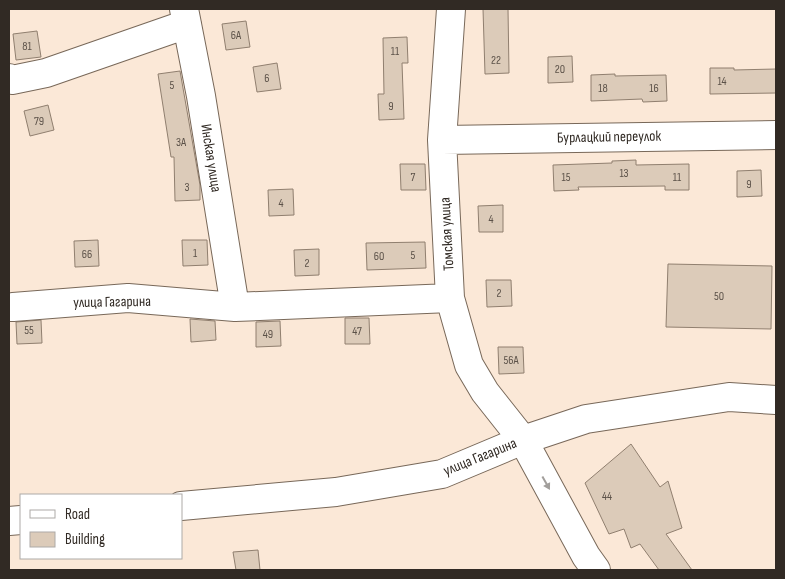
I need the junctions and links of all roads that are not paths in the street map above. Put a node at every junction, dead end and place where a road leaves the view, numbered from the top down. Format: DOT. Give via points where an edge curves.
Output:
graph roads {
  1 [pos="451,9"];
  2 [pos="185,16"];
  3 [pos="9,78"];
  4 [pos="776,135"];
  5 [pos="442,140"];
  6 [pos="450,298"];
  7 [pos="13,307"];
  8 [pos="235,307"];
  9 [pos="776,400"];
  10 [pos="523,440"];
  11 [pos="182,506"];
  12 [pos="596,570"];
  1 -- 5 [label="street, Томская улица"];
  2 -- 3 [label="street" via="46,74"];
  2 -- 8 [label="street, Инская улица"];
  4 -- 5 [label="street, Бурлацкий переулок"];
  5 -- 6 [label="street, Томская улица"];
  6 -- 8 [label="street, улица Гагарина"];
  6 -- 10 [label="street, Томская улица" via="469,365 485,392"];
  7 -- 8 [label="street, улица Гагарина" via="128,298"];
  9 -- 10 [label="street, улица Гагарина" via="729,397 586,419"];
  10 -- 11 [label="street, улица Гагарина" via="442,474 336,492"];
  10 -- 12 [label="street, Томская улица, one-way"];
}
